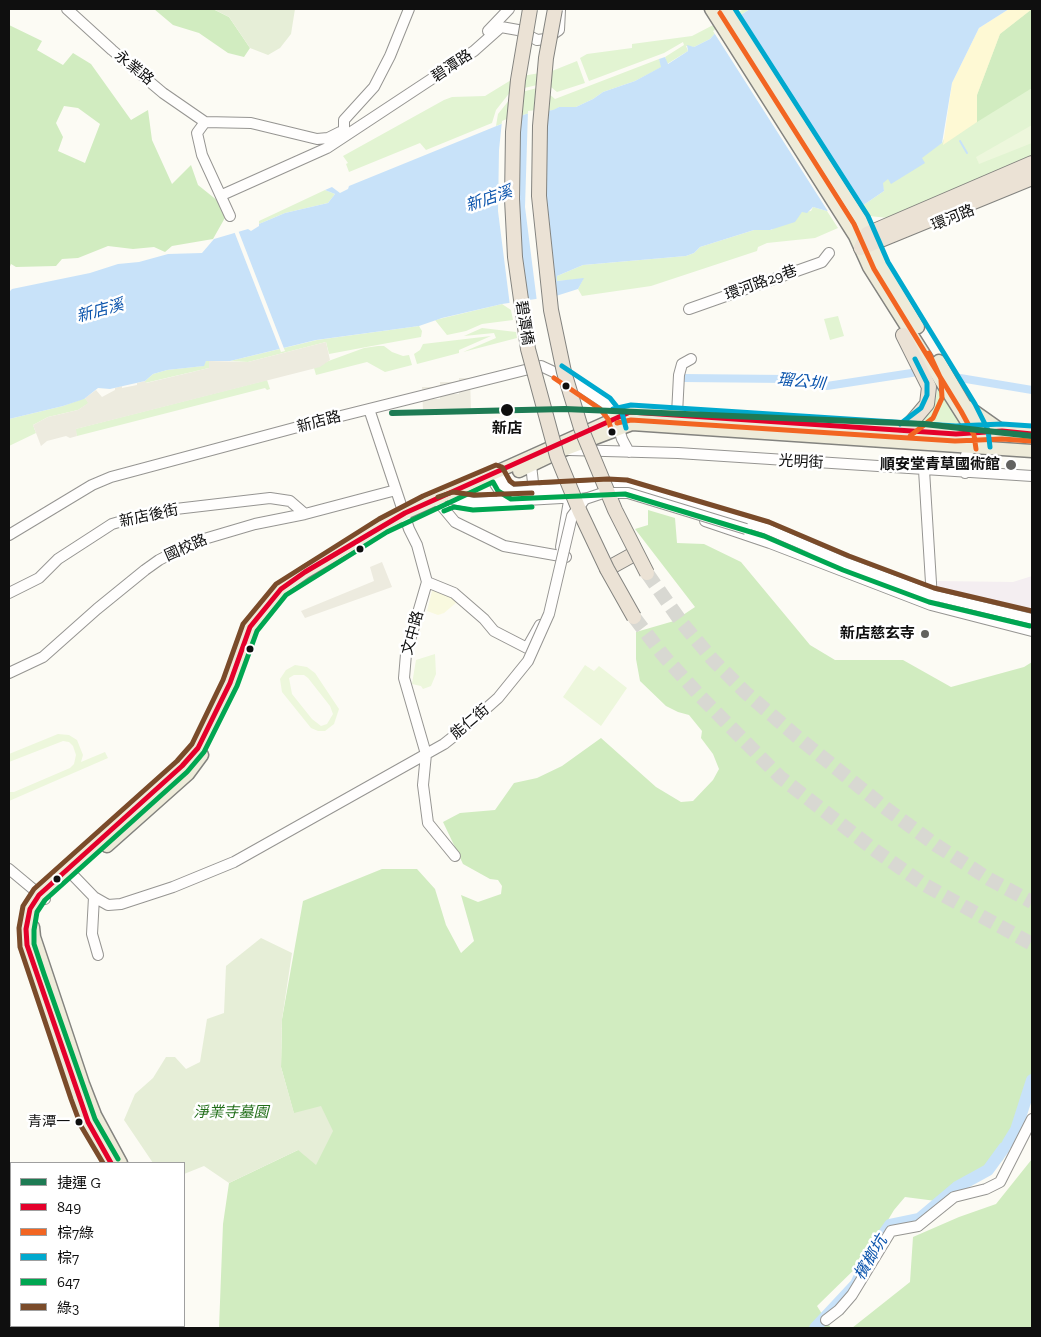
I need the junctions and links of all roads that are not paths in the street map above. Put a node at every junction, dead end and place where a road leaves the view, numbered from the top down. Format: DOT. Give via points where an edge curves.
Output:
graph roads {
  1 [pos="67,9"];
  2 [pos="410,9"];
  3 [pos="509,9"];
  4 [pos="530,9"];
  5 [pos="555,9"];
  6 [pos="560,9"];
  7 [pos="711,9"];
  8 [pos="726,9"];
  9 [pos="205,122"];
  10 [pos="344,130"];
  11 [pos="281,132"];
  12 [pos="326,148"];
  13 [pos="1032,163"];
  14 [pos="1032,172"];
  15 [pos="1032,178"];
  16 [pos="1032,186"];
  17 [pos="222,195"];
  18 [pos="941,208"];
  19 [pos="230,216"];
  20 [pos="868,243"];
  21 [pos="829,253"];
  22 [pos="689,309"];
  23 [pos="903,335"];
  24 [pos="919,344"];
  25 [pos="691,359"];
  26 [pos="968,407"];
  27 [pos="369,409"];
  28 [pos="677,414"];
  29 [pos="615,416"];
  30 [pos="619,430"];
  31 [pos="905,430"];
  32 [pos="1002,431"];
  33 [pos="976,433"];
  34 [pos="1032,434"];
  35 [pos="977,448"];
  36 [pos="569,450"];
  37 [pos="1032,451"];
  38 [pos="629,452"];
  39 [pos="531,465"];
  40 [pos="924,470"];
  41 [pos="965,473"];
  42 [pos="1032,476"];
  43 [pos="495,478"];
  44 [pos="396,490"];
  45 [pos="534,491"];
  46 [pos="569,496"];
  47 [pos="453,499"];
  48 [pos="516,501"];
  49 [pos="440,504"];
  50 [pos="305,514"];
  51 [pos="407,517"];
  52 [pos="9,536"];
  53 [pos="772,538"];
  54 [pos="636,553"];
  55 [pos="563,556"];
  56 [pos="607,568"];
  57 [pos="647,573"];
  58 [pos="427,582"];
  59 [pos="9,593"];
  60 [pos="932,600"];
  61 [pos="634,617"];
  62 [pos="1032,620"];
  63 [pos="1032,631"];
  64 [pos="9,673"];
  65 [pos="426,754"];
  66 [pos="454,856"];
  67 [pos="9,869"];
  68 [pos="69,872"];
  69 [pos="42,897"];
  70 [pos="94,897"];
  71 [pos="98,955"];
  72 [pos="1032,1119"];
  73 [pos="110,1162"];
  74 [pos="119,1162"];
  75 [pos="826,1320"];
  1 -- 9 [label="street, 永業路" via="164,93"];
  2 -- 10 [label="street" via="374,86 344,120"];
  3 -- 10 [label="street, 碧潭路" via="473,45"];
  4 -- 56 [label="highway, 碧潭橋, bridge" via="513,132 512,199 521,308 552,441 580,512"];
  5 -- 54 [label="highway, 碧潭橋, bridge" via="546,58 540,126 539,196 551,310 564,372 581,428"];
  6 -- 12 [label="street, 碧潭路" via="559,30 546,39 537,40 518,30 501,27 474,51"];
  7 -- 20 [label="main road" via="850,229"];
  8 -- 20 [label="main road" via="860,220"];
  9 -- 11 [label="street, 碧潭路" via="251,123"];
  9 -- 17 [label="street" via="197,134 202,156"];
  10 -- 11 [label="street, 碧潭路" via="328,138 317,139"];
  11 -- 12 [label="street, 碧潭路"];
  12 -- 17 [label="street, 碧潭路"];
  13 -- 20 [label="highway"];
  14 -- 18 [label="highway"];
  15 -- 20 [label="highway"];
  16 -- 20 [label="highway, 環河路"];
  17 -- 19 [label="street"];
  20 -- 24 [label="main road" via="869,267"];
  20 -- 26 [label="main road"];
  21 -- 22 [label="street, 環河路29巷" via="822,262"];
  23 -- 31 [label="highway" via="929,387 926,404"];
  24 -- 31 [label="main road" via="922,359 934,381 935,396 927,413"];
  24 -- 33 [label="main road"];
  25 -- 28 [label="street" via="682,364 678,378"];
  26 -- 32 [label="main road"];
  26 -- 33 [label="main road"];
  27 -- 29 [label="street, 新店路" via="541,366 578,384 605,403"];
  27 -- 44 [label="street"];
  27 -- 52 [label="street, 新店路" via="111,477 92,484"];
  28 -- 29 [label="main road" via="630,412"];
  28 -- 31 [label="main road"];
  29 -- 30 [label="street, 新店路"];
  29 -- 43 [label="main road"];
  30 -- 35 [label="main road" via="632,424"];
  30 -- 36 [label="main road"];
  30 -- 38 [label="street, 新店路"];
  31 -- 33 [label="main road"];
  32 -- 33 [label="main road"];
  32 -- 34 [label="main road"];
  33 -- 35 [label="main road"];
  35 -- 37 [label="main road"];
  35 -- 41 [label="street" via="966,455"];
  36 -- 38 [label="street, 光明街"];
  36 -- 39 [label="main road"];
  38 -- 40 [label="street, 光明街"];
  39 -- 43 [label="main road"];
  39 -- 45 [label="street"];
  40 -- 41 [label="street, 光明街"];
  40 -- 60 [label="street"];
  41 -- 42 [label="street, 光明街"];
  43 -- 45 [label="street" via="512,492"];
  43 -- 47 [label="main road"];
  43 -- 48 [label="street" via="503,496"];
  43 -- 51 [label="main road"];
  44 -- 50 [label="street, 國校路"];
  44 -- 51 [label="street"];
  45 -- 46 [label="street"];
  46 -- 48 [label="street"];
  46 -- 53 [label="street" via="629,499"];
  46 -- 55 [label="street"];
  47 -- 48 [label="street" via="472,503"];
  47 -- 49 [label="main road"];
  49 -- 51 [label="main road"];
  49 -- 55 [label="street" via="455,522 504,546"];
  50 -- 59 [label="street, 新店後街" via="290,500 270,498 167,510 136,517 112,524 58,559 39,578"];
  50 -- 64 [label="street, 國校路" via="255,524 194,542 159,560 44,656"];
  51 -- 58 [label="street"];
  51 -- 68 [label="main road" via="305,572 281,589 250,627 230,683 198,748"];
  53 -- 60 [label="street"];
  53 -- 65 [label="street, 能仁街, bridge" via="628,493 603,493 585,499 572,516 549,614 532,653 498,698 463,729"];
  54 -- 56 [label="highway"];
  54 -- 57 [label="highway, 碧潭橋, bridge"];
  55 -- 58 [label="street" via="539,627 527,648 494,631 454,593"];
  56 -- 61 [label="highway, 碧潭橋, bridge"];
  58 -- 65 [label="street, 文中路" via="403,671"];
  60 -- 62 [label="street"];
  60 -- 63 [label="street"];
  65 -- 66 [label="street, 文中路" via="424,785 428,823"];
  65 -- 70 [label="street, 能仁街" via="226,866 115,905"];
  67 -- 69 [label="street"];
  68 -- 69 [label="main road"];
  68 -- 70 [label="street"];
  69 -- 73 [label="main road" via="30,909 27,944 78,1096"];
  69 -- 74 [label="main road" via="34,937 94,1116"];
  70 -- 71 [label="street" via="92,934"];
  72 -- 75 [label="street" via="1000,1182 954,1197 918,1226 891,1231 852,1295"];
}
